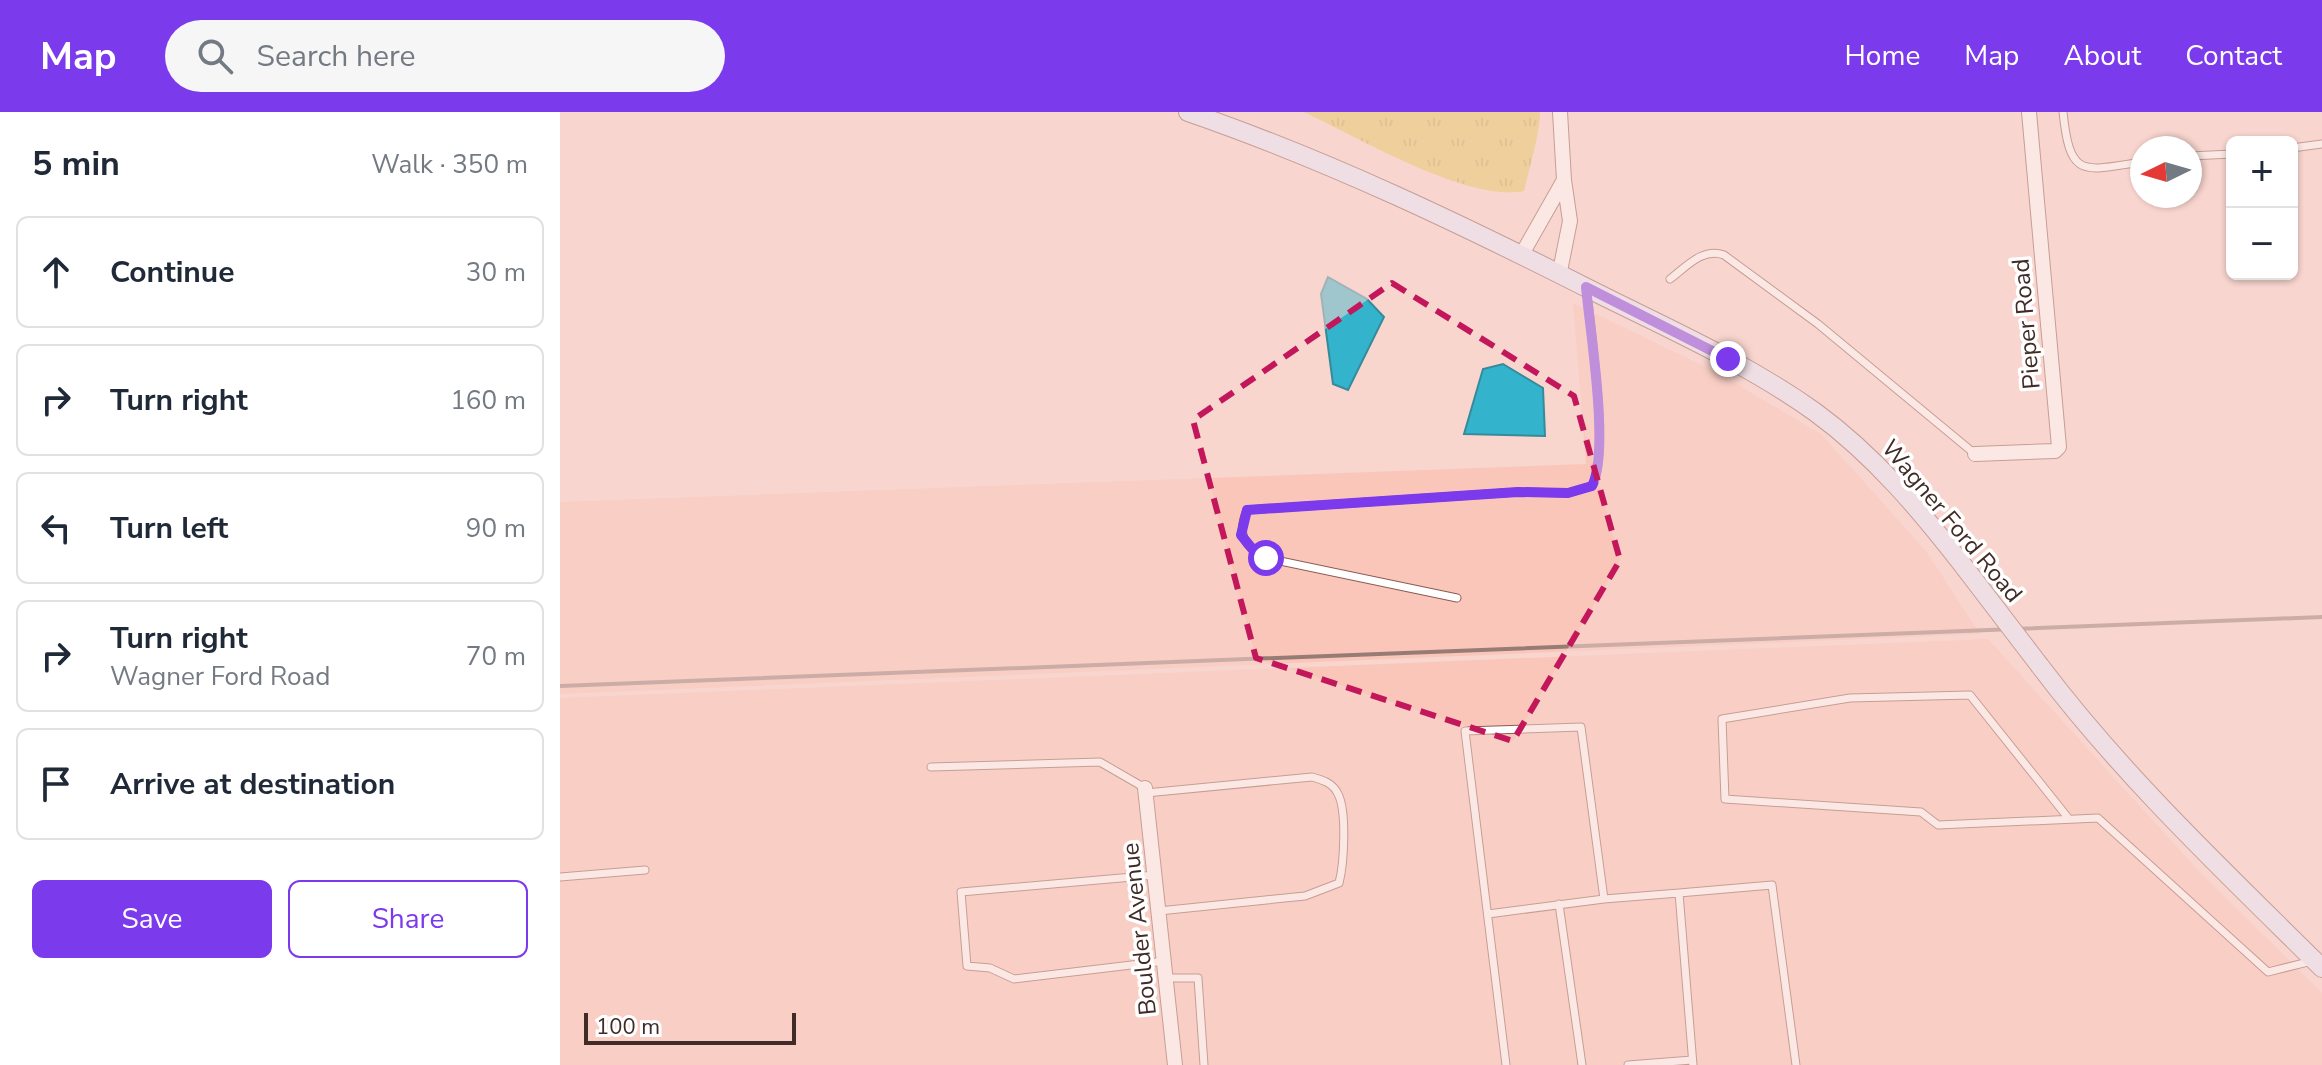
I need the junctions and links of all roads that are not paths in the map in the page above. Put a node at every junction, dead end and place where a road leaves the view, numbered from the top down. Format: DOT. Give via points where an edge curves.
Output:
graph roads {
  1 [pos="1188,112"];
  2 [pos="1560,112"];
  3 [pos="2029,112"];
  4 [pos="2063,112"];
  5 [pos="2322,144"];
  6 [pos="2298,147"];
  7 [pos="2226,154"];
  8 [pos="2202,155"];
  9 [pos="2130,163"];
  10 [pos="1564,180"];
  11 [pos="1522,254"];
  12 [pos="1560,271"];
  13 [pos="1670,279"];
  14 [pos="1586,287"];
  15 [pos="1975,454"];
  16 [pos="1457,598"];
  17 [pos="931,767"];
  18 [pos="1146,790"];
  19 [pos="2069,819"];
  20 [pos="645,870"];
  21 [pos="1155,875"];
  22 [pos="560,877"];
  23 [pos="1679,893"];
  24 [pos="1604,899"];
  25 [pos="1559,904"];
  26 [pos="1159,911"];
  27 [pos="1488,914"];
  28 [pos="1165,961"];
  29 [pos="2318,964"];
  30 [pos="1166,978"];
  31 [pos="1693,1062"];
  32 [pos="1175,1065"];
  33 [pos="1204,1065"];
  34 [pos="1506,1065"];
  35 [pos="1582,1065"];
  36 [pos="1628,1065"];
  37 [pos="1796,1065"];
  1 -- 11 [label="main road, Wagner Ford Road" via="1337,168"];
  2 -- 10 [label="street"];
  3 -- 15 [label="street, Pieper Road" via="2059,447"];
  4 -- 9 [label="lane" via="2071,157 2078,165"];
  5 -- 6 [label="lane"];
  7 -- 8 [label="lane"];
  10 -- 11 [label="street"];
  10 -- 12 [label="street" via="1570,221"];
  11 -- 12 [label="main road, Wagner Ford Road"];
  12 -- 14 [label="main road, Wagner Ford Road"];
  13 -- 15 [label="lane" via="1708,253 1724,255 1818,324"];
  14 -- 16 [label="lane" via="1599,454 1592,486 1568,493 1247,510 1241,523 1246,544 1266,558"];
  14 -- 29 [label="main road, Wagner Ford Road, bridge" via="1728,359 1816,413 1883,471 2131,775"];
  17 -- 18 [label="lane" via="1100,762"];
  18 -- 21 [label="street, Boulder Avenue"];
  18 -- 26 [label="lane" via="1312,777 1328,782 1339,795 1344,864 1339,883 1305,896"];
  19 -- 19 [label="lane" via="1938,825 1921,812 1725,799 1722,719 1850,698 1970,695"];
  19 -- 29 [label="lane" via="2098,818 2268,972"];
  20 -- 22 [label="lane"];
  21 -- 26 [label="street, Boulder Avenue"];
  21 -- 28 [label="lane" via="961,892 967,966 990,968 1014,979"];
  23 -- 24 [label="lane"];
  23 -- 31 [label="lane"];
  23 -- 37 [label="lane" via="1772,885"];
  24 -- 25 [label="lane"];
  24 -- 27 [label="lane" via="1581,727 1465,731"];
  25 -- 27 [label="lane"];
  25 -- 35 [label="lane"];
  26 -- 28 [label="street, Boulder Avenue"];
  27 -- 34 [label="lane"];
  28 -- 30 [label="street, Boulder Avenue"];
  30 -- 32 [label="street, Boulder Avenue"];
  30 -- 33 [label="lane" via="1198,978"];
  31 -- 36 [label="lane"];
}
